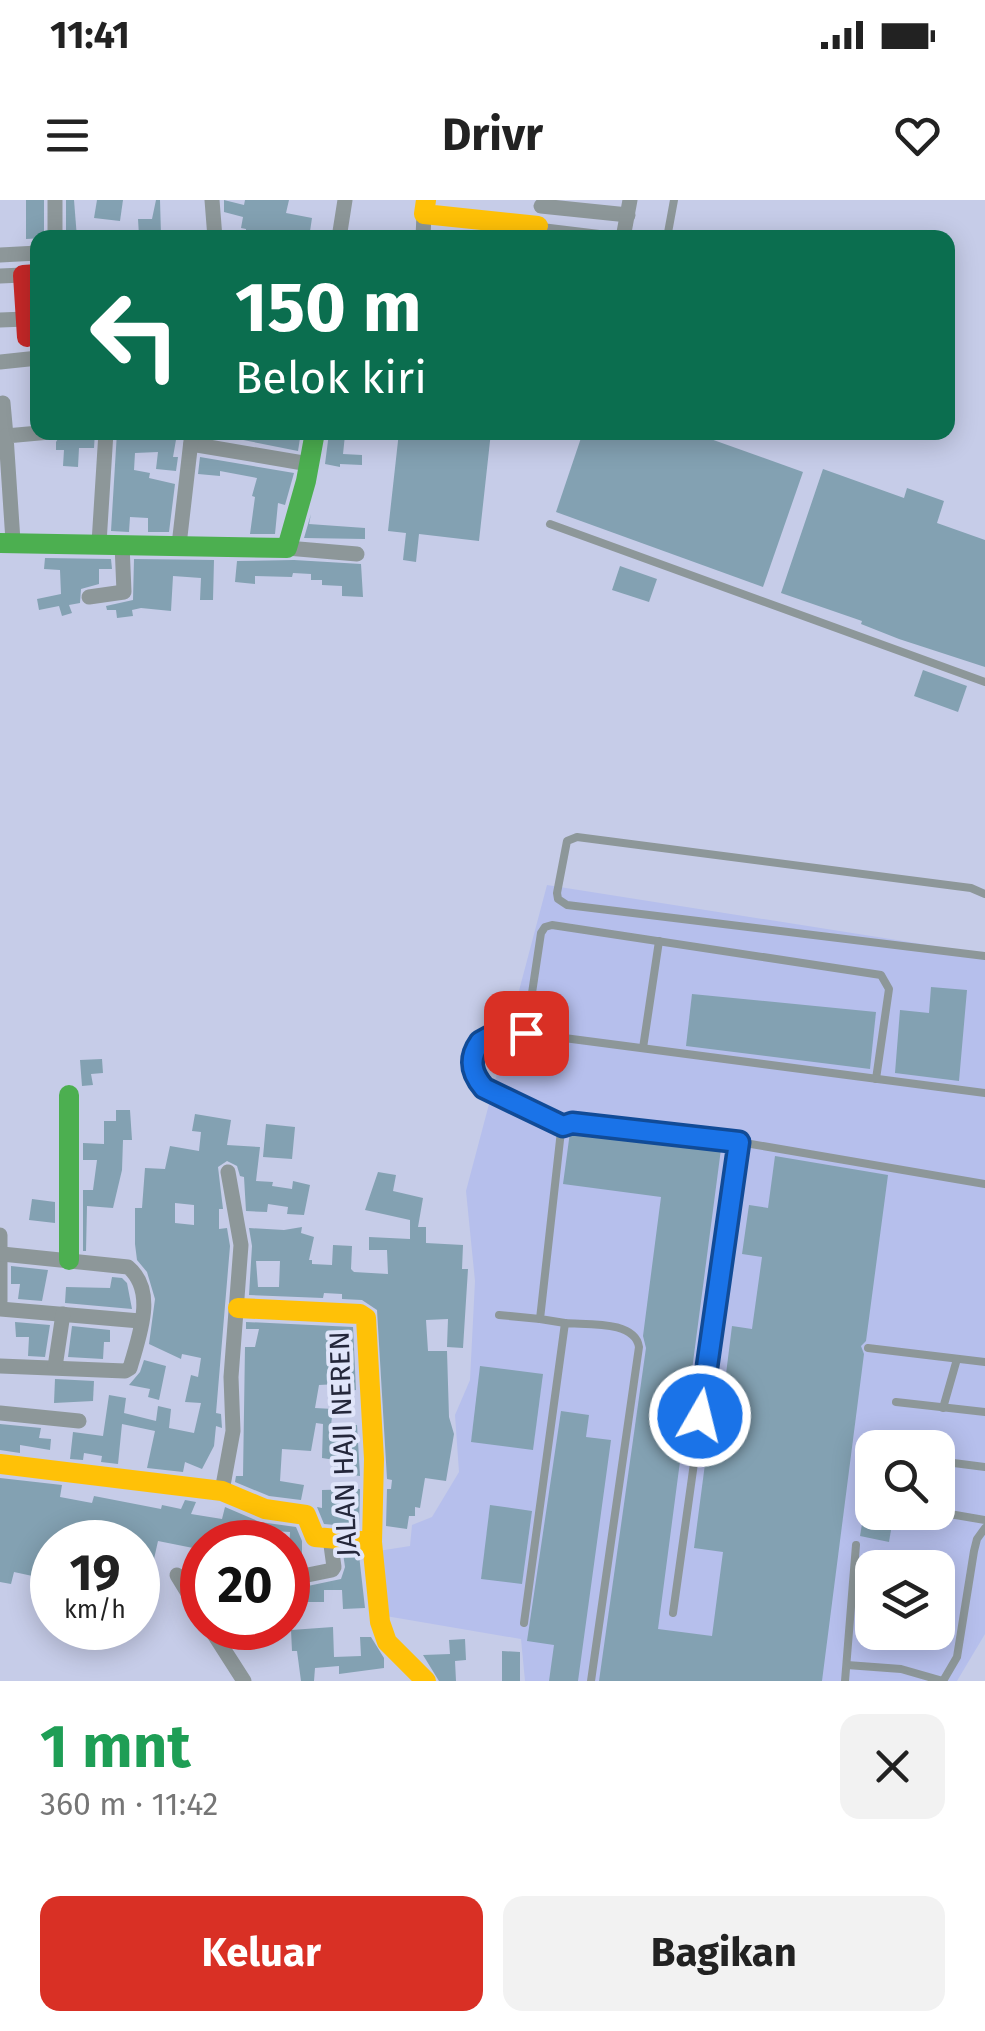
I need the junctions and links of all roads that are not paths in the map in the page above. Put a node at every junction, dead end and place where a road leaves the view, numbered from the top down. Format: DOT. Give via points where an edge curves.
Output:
graph roads {
  1 [pos="55,200"];
  2 [pos="212,200"];
  3 [pos="345,200"];
  4 [pos="674,200"];
  5 [pos="425,207"];
  6 [pos="629,208"];
  7 [pos="539,220"];
  8 [pos="55,230"];
  9 [pos="214,230"];
  10 [pos="341,230"];
  11 [pos="575,230"];
  12 [pos="668,230"];
  13 [pos="30,253"];
  14 [pos="0,255"];
  15 [pos="30,274"];
  16 [pos="0,276"];
  17 [pos="0,320"];
  18 [pos="27,328"];
  19 [pos="30,359"];
  20 [pos="0,362"];
  21 [pos="3,403"];
  22 [pos="30,434"];
  23 [pos="6,436"];
  24 [pos="106,440"];
  25 [pos="192,440"];
  26 [pos="201,440"];
  27 [pos="314,440"];
  28 [pos="309,464"];
  29 [pos="550,524"];
  30 [pos="7,542"];
  31 [pos="100,543"];
  32 [pos="122,544"];
  33 [pos="179,545"];
  34 [pos="287,548"];
  35 [pos="357,554"];
  36 [pos="89,597"];
  37 [pos="985,682"];
  38 [pos="985,894"];
  39 [pos="659,941"];
  40 [pos="985,956"];
  41 [pos="526,1033"];
  42 [pos="643,1048"];
  43 [pos="876,1079"];
  44 [pos="985,1093"];
  45 [pos="69,1095"];
  46 [pos="563,1126"];
  47 [pos="739,1142"];
  48 [pos="228,1172"];
  49 [pos="985,1184"];
  50 [pos="0,1235"];
  51 [pos="2,1254"];
  52 [pos="69,1260"];
  53 [pos="0,1301"];
  54 [pos="0,1308"];
  55 [pos="238,1308"];
  56 [pos="62,1314"];
  57 [pos="500,1315"];
  58 [pos="540,1320"];
  59 [pos="140,1322"];
  60 [pos="565,1323"];
  61 [pos="868,1348"];
  62 [pos="958,1358"];
  63 [pos="985,1362"];
  64 [pos="0,1366"];
  65 [pos="56,1368"];
  66 [pos="896,1402"];
  67 [pos="943,1408"];
  68 [pos="985,1412"];
  69 [pos="0,1413"];
  70 [pos="79,1422"];
  71 [pos="955,1463"];
  72 [pos="0,1464"];
  73 [pos="985,1467"];
  74 [pos="222,1491"];
  75 [pos="955,1516"];
  76 [pos="985,1524"];
  77 [pos="330,1538"];
  78 [pos="372,1542"];
  79 [pos="856,1545"];
  80 [pos="310,1574"];
  81 [pos="177,1576"];
  82 [pos="180,1579"];
  83 [pos="673,1613"];
  84 [pos="524,1623"];
  85 [pos="224,1650"];
  86 [pos="847,1665"];
  87 [pos="244,1681"];
  88 [pos="426,1681"];
  89 [pos="591,1681"];
  90 [pos="845,1681"];
  91 [pos="943,1681"];
  1 -- 8 [label="street"];
  2 -- 9 [label="street"];
  3 -- 10 [label="street"];
  4 -- 12 [label="lane"];
  5 -- 7 [label="street"];
  6 -- 7 [label="street"];
  7 -- 11 [label="street"];
  13 -- 14 [label="street"];
  15 -- 16 [label="street"];
  15 -- 18 [label="street"];
  17 -- 18 [label="street"];
  19 -- 20 [label="street"];
  21 -- 23 [label="street"];
  22 -- 23 [label="street"];
  23 -- 30 [label="street"];
  24 -- 31 [label="street"];
  25 -- 33 [label="street"];
  26 -- 28 [label="street"];
  27 -- 28 [label="street"];
  28 -- 34 [label="street"];
  29 -- 37 [label="lane"];
  30 -- 31 [label="street"];
  31 -- 32 [label="street"];
  32 -- 33 [label="street"];
  32 -- 36 [label="street" via="124,592"];
  33 -- 34 [label="street"];
  34 -- 35 [label="street"];
  38 -- 40 [label="lane" via="577,837 567,841 557,893 567,905"];
  39 -- 41 [label="lane" via="544,926"];
  39 -- 42 [label="lane"];
  39 -- 43 [label="lane" via="880,975 888,990"];
  41 -- 42 [label="lane"];
  41 -- 46 [label="lane" via="486,1036 474,1052 474,1077"];
  42 -- 43 [label="lane"];
  43 -- 44 [label="lane"];
  45 -- 52 [label="street"];
  46 -- 47 [label="lane"];
  46 -- 58 [label="lane"];
  47 -- 49 [label="lane"];
  47 -- 83 [label="lane"];
  48 -- 55 [label="street" via="242,1244"];
  50 -- 51 [label="street"];
  51 -- 52 [label="street"];
  51 -- 53 [label="street"];
  52 -- 59 [label="street" via="128,1266 145,1291"];
  54 -- 56 [label="street"];
  55 -- 74 [label="street" via="233,1430"];
  55 -- 78 [label="street, JALAN HAJI NEREN" via="366,1318"];
  56 -- 59 [label="street"];
  56 -- 65 [label="street"];
  57 -- 58 [label="lane"];
  58 -- 60 [label="lane"];
  59 -- 65 [label="street" via="125,1371"];
  60 -- 84 [label="lane"];
  60 -- 89 [label="lane" via="629,1330 639,1347"];
  61 -- 62 [label="lane"];
  62 -- 63 [label="lane"];
  62 -- 67 [label="lane"];
  64 -- 65 [label="street"];
  66 -- 67 [label="lane"];
  67 -- 68 [label="lane"];
  69 -- 70 [label="street"];
  71 -- 73 [label="lane"];
  72 -- 74 [label="street"];
  74 -- 77 [label="street" via="265,1509 306,1515 313,1536"];
  75 -- 76 [label="lane"];
  76 -- 91 [label="lane" via="974,1551 957,1657"];
  77 -- 78 [label="street"];
  77 -- 80 [label="street" via="332,1570"];
  78 -- 88 [label="street, JALAN HAJI NEREN" via="382,1630"];
  79 -- 86 [label="lane"];
  81 -- 82 [label="street"];
  85 -- 87 [label="street"];
  86 -- 90 [label="lane"];
  86 -- 91 [label="lane"];
}
